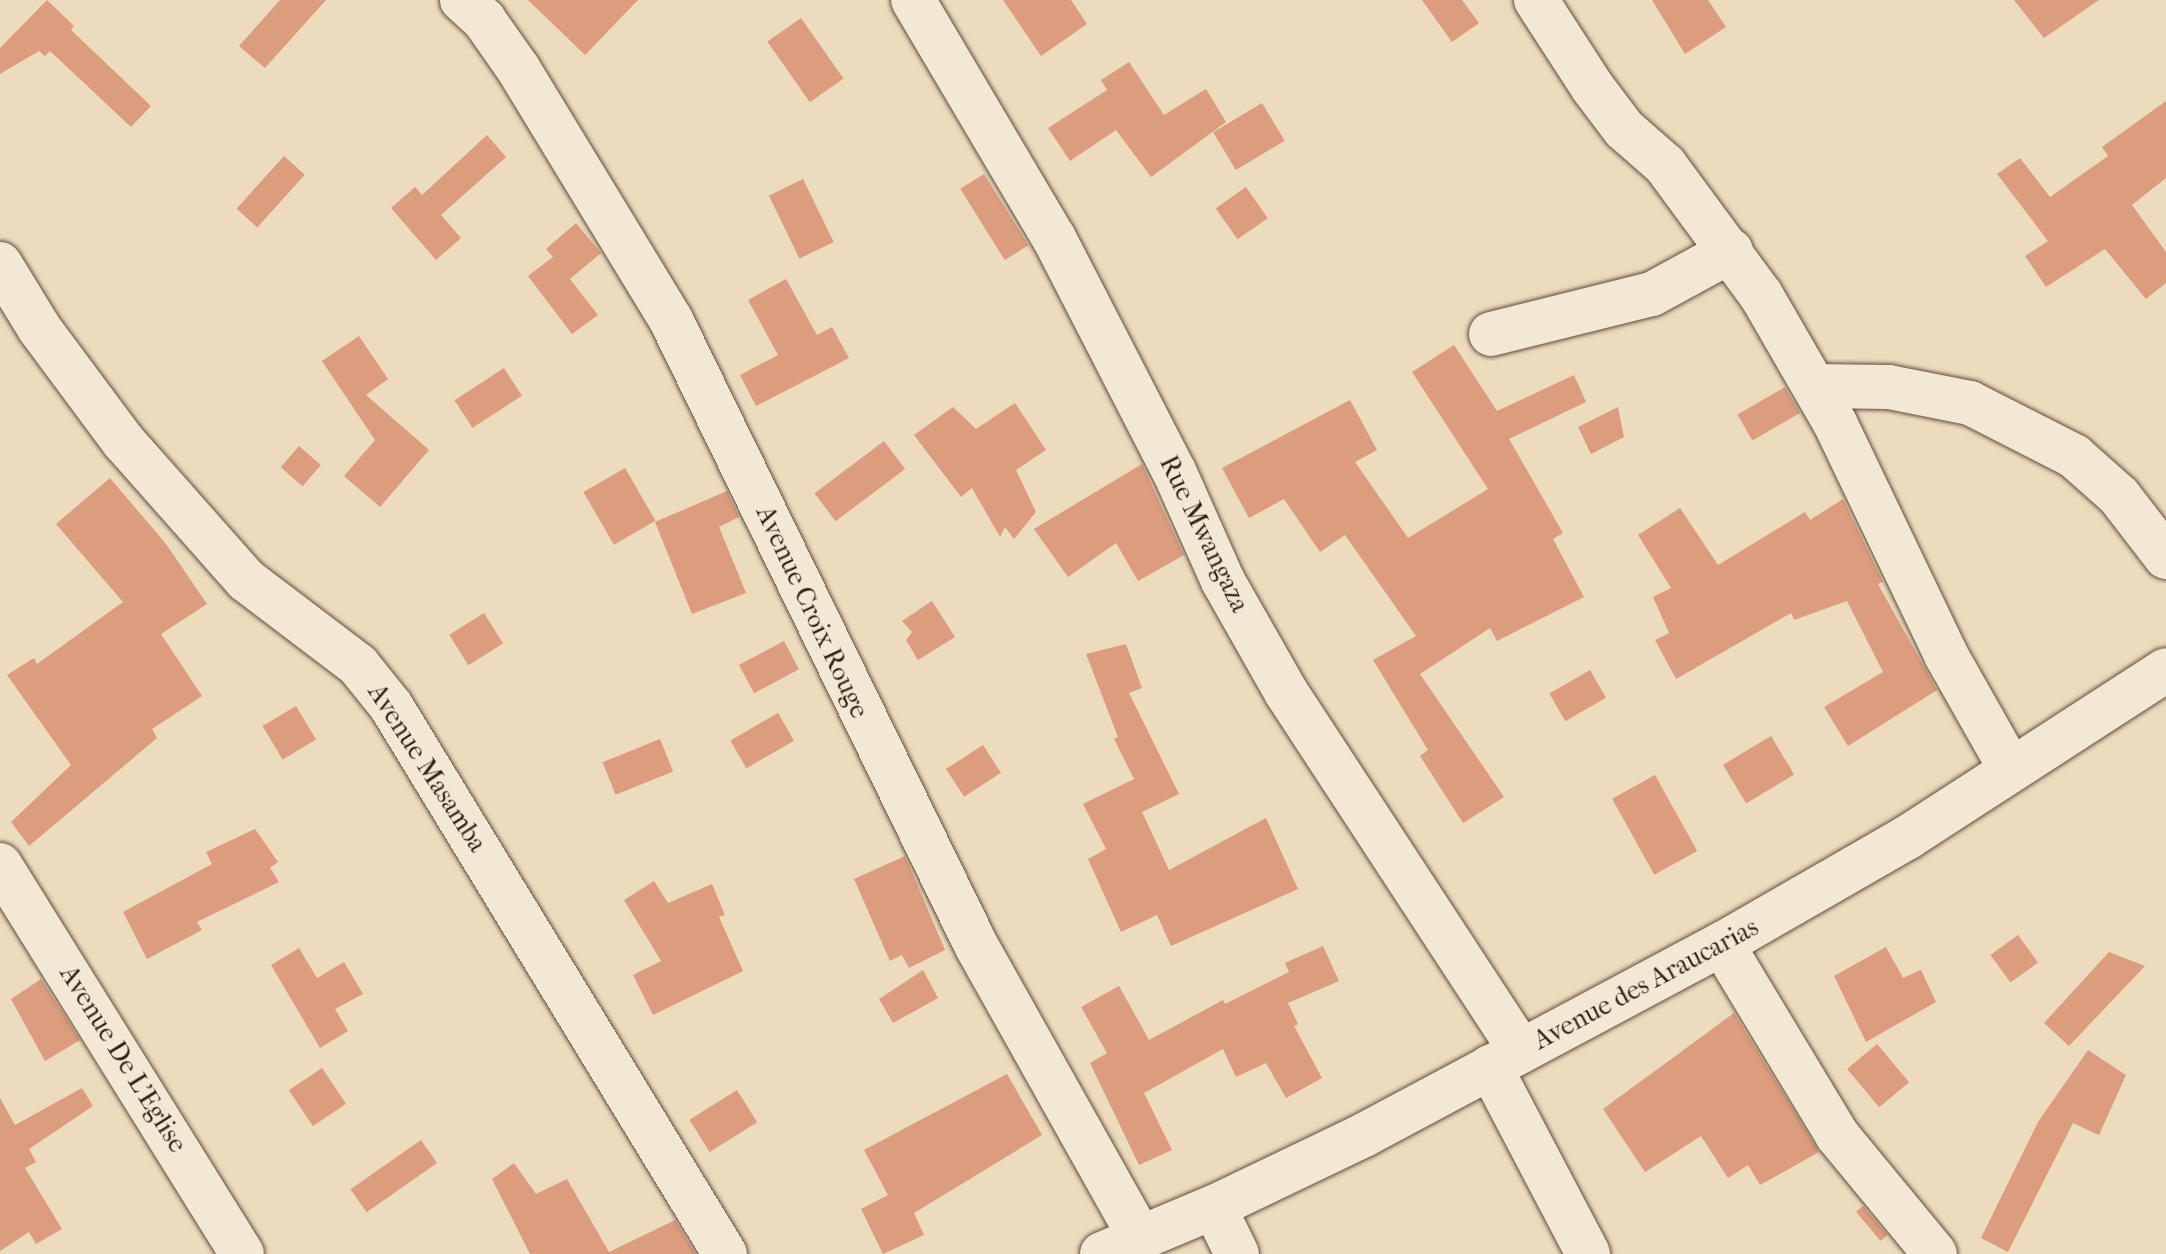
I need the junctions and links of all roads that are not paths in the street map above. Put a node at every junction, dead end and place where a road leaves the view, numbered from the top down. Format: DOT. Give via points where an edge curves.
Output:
graph roads {
  1 [pos="462,0"];
  2 [pos="913,0"];
  3 [pos="1536,0"];
  4 [pos="1731,251"];
  5 [pos="0,264"];
  6 [pos="1491,334"];
  7 [pos="1814,386"];
  8 [pos="2166,557"];
  9 [pos="2166,670"];
  10 [pos="2011,770"];
  11 [pos="0,865"];
  12 [pos="1722,944"];
  13 [pos="1506,1059"];
  14 [pos="1214,1207"];
  15 [pos="1121,1246"];
  16 [pos="242,1254"];
  17 [pos="725,1254"];
  18 [pos="1237,1254"];
  19 [pos="1588,1254"];
  20 [pos="1935,1254"];
  1 -- 15 [label="street, Avenue Croix Rouge" via="484,20 519,70 671,320"];
  2 -- 13 [label="street, Rue Mwangaza" via="1054,238 1174,471 1223,581"];
  3 -- 4 [label="street" via="1624,129 1665,165"];
  4 -- 6 [label="street" via="1652,294"];
  4 -- 7 [label="street"];
  5 -- 17 [label="street, Avenue Masamba" via="39,328 133,453 246,580 358,665 391,706"];
  7 -- 8 [label="street" via="1889,387 1970,403 2074,456 2119,496"];
  7 -- 10 [label="street" via="1946,655"];
  9 -- 10 [label="street, Avenue des Araucarias"];
  10 -- 12 [label="street, Avenue des Araucarias" via="1908,837"];
  11 -- 16 [label="street, Avenue De L'Eglise"];
  12 -- 13 [label="street, Avenue des Araucarias"];
  12 -- 20 [label="street" via="1837,1135"];
  13 -- 14 [label="street, Avenue des Araucarias"];
  13 -- 19 [label="street, Rue Mwangaza"];
  14 -- 15 [label="street, Avenue des Araucarias"];
  14 -- 18 [label="street"];
}
